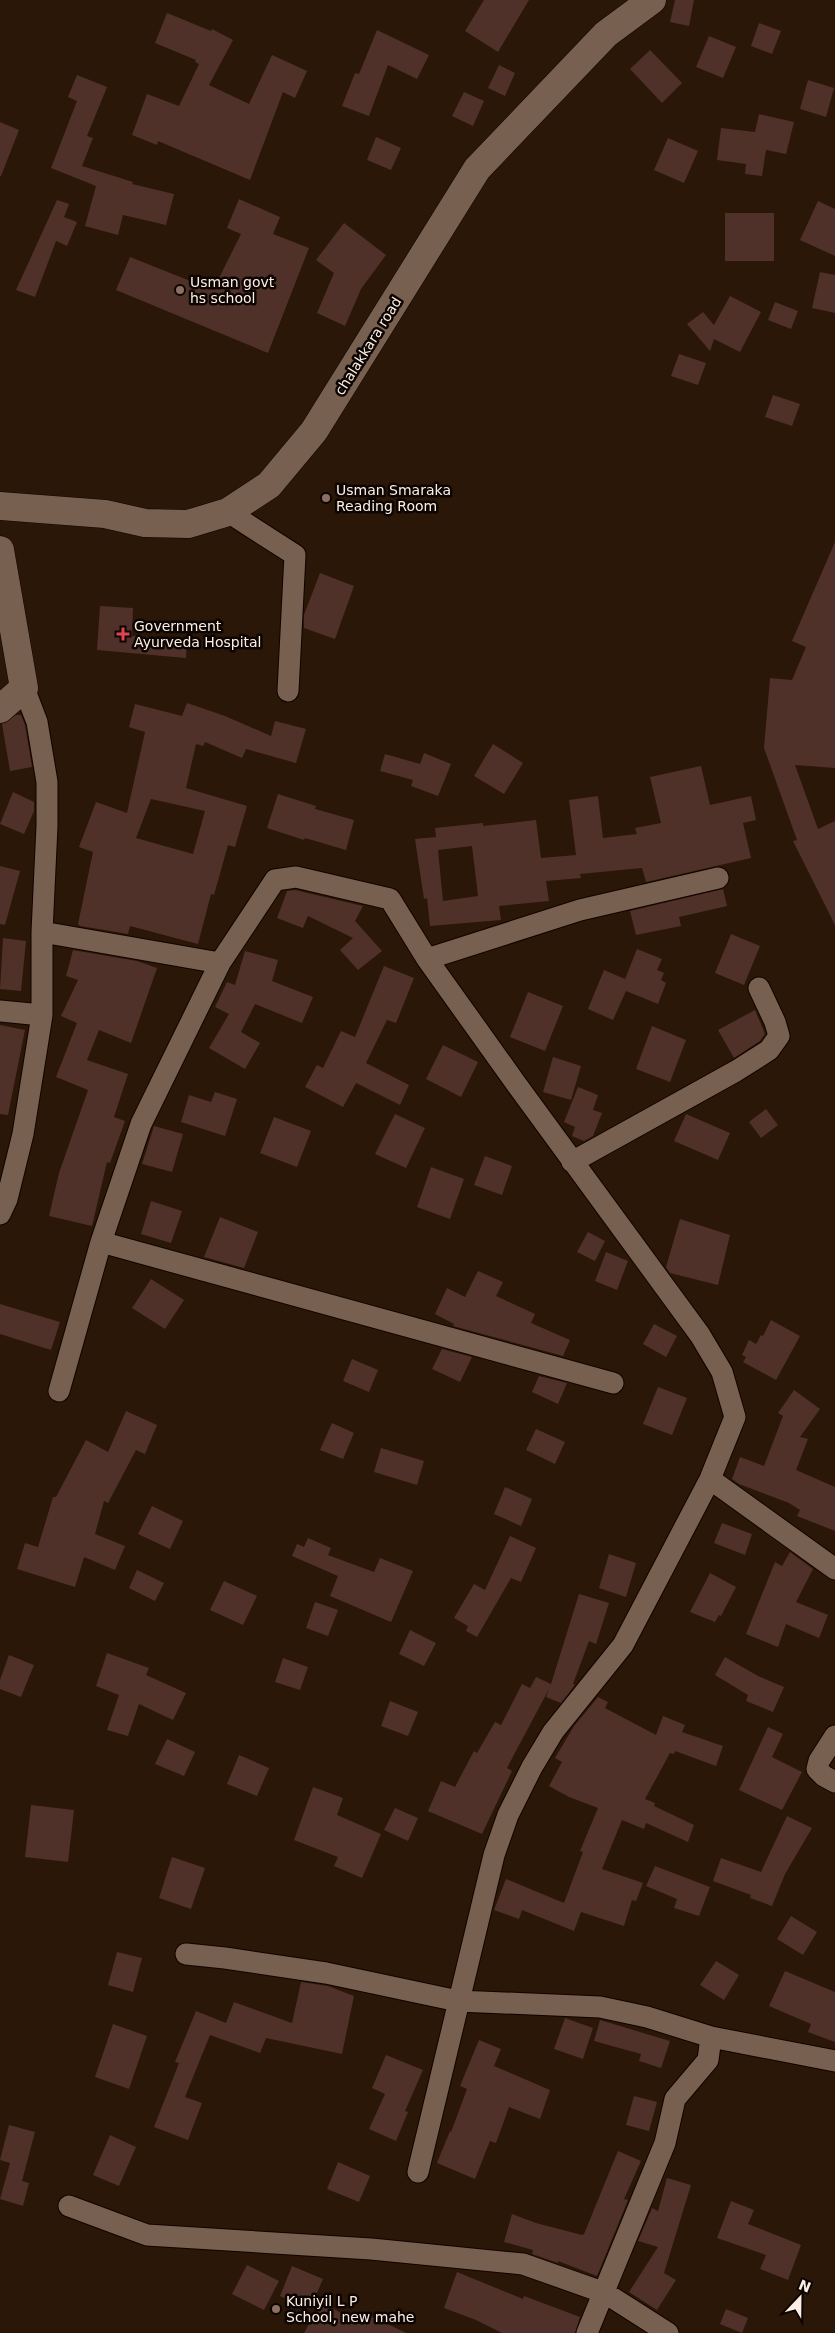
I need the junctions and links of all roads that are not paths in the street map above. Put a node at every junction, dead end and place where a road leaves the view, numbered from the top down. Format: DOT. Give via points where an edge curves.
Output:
graph roads {
  1 [pos="652,0"];
  2 [pos="0,506"];
  3 [pos="228,512"];
  4 [pos="0,550"];
  5 [pos="24,688"];
  6 [pos="288,691"];
  7 [pos="0,709"];
  8 [pos="718,878"];
  9 [pos="42,932"];
  10 [pos="427,959"];
  11 [pos="220,963"];
  12 [pos="759,988"];
  13 [pos="0,1010"];
  14 [pos="42,1015"];
  15 [pos="572,1162"];
  16 [pos="0,1214"];
  17 [pos="101,1242"];
  18 [pos="613,1383"];
  19 [pos="59,1391"];
  20 [pos="710,1479"];
  21 [pos="835,1569"];
  22 [pos="835,1736"];
  23 [pos="835,1782"];
  24 [pos="186,1954"];
  25 [pos="458,2001"];
  26 [pos="711,2037"];
  27 [pos="835,2061"];
  28 [pos="418,2172"];
  29 [pos="69,2206"];
  30 [pos="605,2293"];
  31 [pos="587,2333"];
  32 [pos="668,2333"];
  1 -- 3 [label="main road, chalakkara road" via="606,34 477,169 314,432 270,485"];
  2 -- 3 [label="main road, chalakkara road" via="105,514 145,523 188,524"];
  3 -- 6 [label="street" via="295,554"];
  4 -- 5 [label="main road"];
  5 -- 7 [label="main road"];
  5 -- 9 [label="street" via="37,722 47,782"];
  8 -- 10 [label="street" via="580,910"];
  9 -- 11 [label="street"];
  9 -- 14 [label="street"];
  10 -- 11 [label="street" via="390,899 296,877 275,880"];
  10 -- 15 [label="street"];
  11 -- 17 [label="street" via="141,1124"];
  12 -- 15 [label="street" via="779,1036 769,1050"];
  13 -- 14 [label="street"];
  14 -- 16 [label="street" via="23,1134 7,1199"];
  15 -- 20 [label="street" via="700,1335 722,1372 735,1417"];
  17 -- 18 [label="street"];
  17 -- 19 [label="street"];
  20 -- 21 [label="street"];
  20 -- 25 [label="street" via="623,1644 553,1732 508,1815 494,1855"];
  22 -- 23 [label="street" via="819,1761 818,1769"];
  24 -- 25 [label="street" via="326,1973"];
  25 -- 26 [label="street" via="600,2007 647,2017"];
  25 -- 28 [label="street"];
  26 -- 27 [label="street"];
  26 -- 30 [label="street" via="708,2060 675,2099 665,2144"];
  29 -- 30 [label="street" via="147,2235 371,2249 523,2264"];
  30 -- 31 [label="street"];
  30 -- 32 [label="street"];
}
